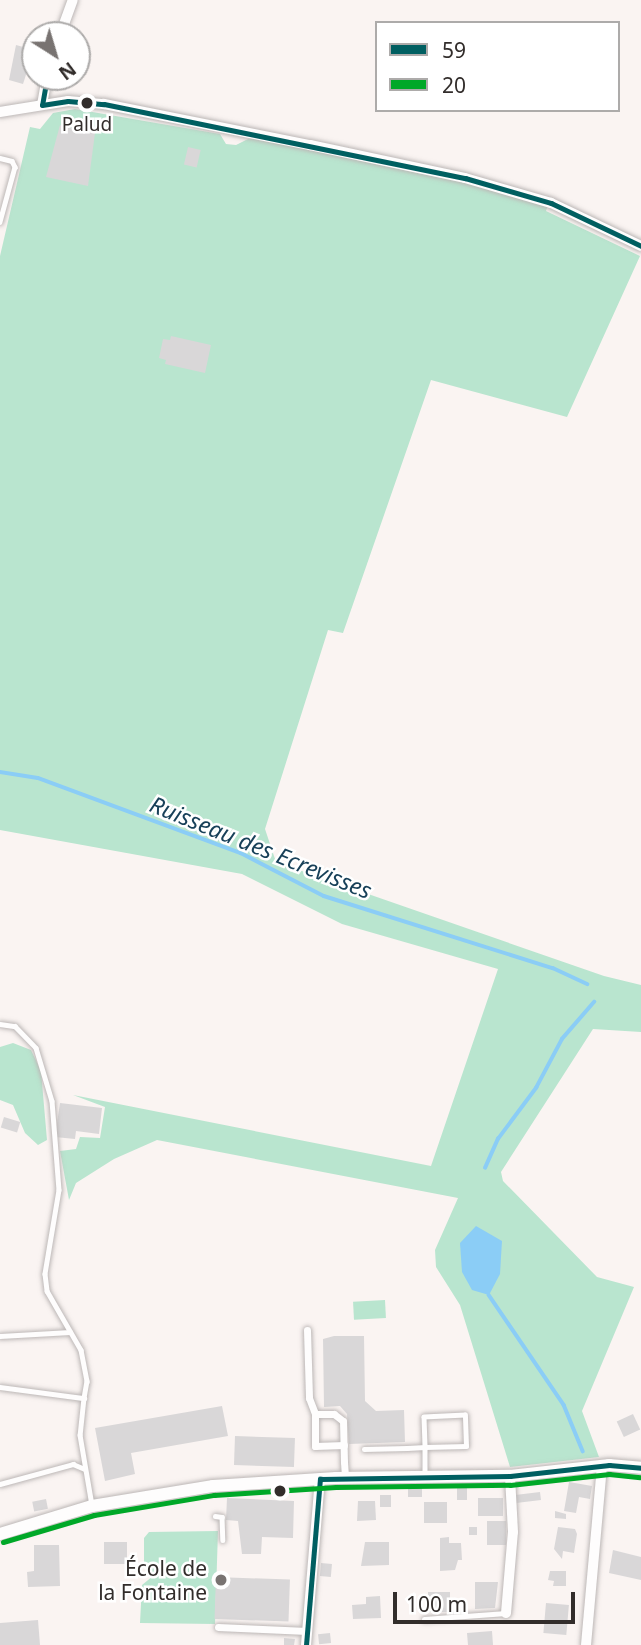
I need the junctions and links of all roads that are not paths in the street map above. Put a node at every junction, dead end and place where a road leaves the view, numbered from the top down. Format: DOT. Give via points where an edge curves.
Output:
graph roads {
  1 [pos="73,0"];
  2 [pos="66,21"];
  3 [pos="44,91"];
  4 [pos="42,105"];
  5 [pos="0,112"];
  6 [pos="0,158"];
  7 [pos="0,222"];
  8 [pos="641,246"];
  9 [pos="0,1024"];
  10 [pos="307,1330"];
  11 [pos="70,1332"];
  12 [pos="0,1336"];
  13 [pos="0,1387"];
  14 [pos="84,1398"];
  15 [pos="314,1414"];
  16 [pos="344,1446"];
  17 [pos="425,1447"];
  18 [pos="364,1449"];
  19 [pos="602,1466"];
  20 [pos="641,1468"];
  21 [pos="86,1469"];
  22 [pos="425,1476"];
  23 [pos="510,1476"];
  24 [pos="345,1478"];
  25 [pos="320,1479"];
  26 [pos="0,1484"];
  27 [pos="92,1506"];
  28 [pos="215,1516"];
  29 [pos="0,1534"];
  30 [pos="223,1540"];
  31 [pos="506,1613"];
  32 [pos="424,1619"];
  33 [pos="218,1627"];
  34 [pos="307,1632"];
  35 [pos="306,1645"];
  36 [pos="586,1645"];
  1 -- 2 [label="street"];
  3 -- 4 [label="street"];
  4 -- 5 [label="street"];
  4 -- 8 [label="street" via="68,101 104,104 465,178 551,203"];
  6 -- 7 [label="lane" via="15,165"];
  9 -- 11 [label="lane" via="15,1026 36,1048 52,1101 59,1190 45,1274 47,1291"];
  10 -- 15 [label="street" via="309,1398"];
  11 -- 12 [label="lane"];
  11 -- 14 [label="lane" via="86,1367"];
  13 -- 14 [label="lane"];
  14 -- 21 [label="lane" via="80,1434"];
  15 -- 16 [label="street" via="334,1414 343,1422"];
  15 -- 16 [label="street" via="315,1446"];
  16 -- 24 [label="street"];
  17 -- 17 [label="lane" via="466,1446 465,1415 424,1417"];
  17 -- 18 [label="lane"];
  17 -- 22 [label="lane"];
  19 -- 20 [label="street"];
  19 -- 23 [label="street"];
  19 -- 36 [label="street"];
  21 -- 26 [label="lane" via="73,1464"];
  21 -- 27 [label="lane"];
  22 -- 23 [label="street"];
  22 -- 24 [label="street"];
  23 -- 31 [label="street" via="513,1532"];
  24 -- 25 [label="street"];
  25 -- 27 [label="street" via="182,1490"];
  25 -- 34 [label="street"];
  27 -- 29 [label="street"];
  28 -- 30 [label="lane" via="222,1517"];
  31 -- 32 [label="lane"];
  33 -- 34 [label="street"];
  34 -- 35 [label="street"];
}
